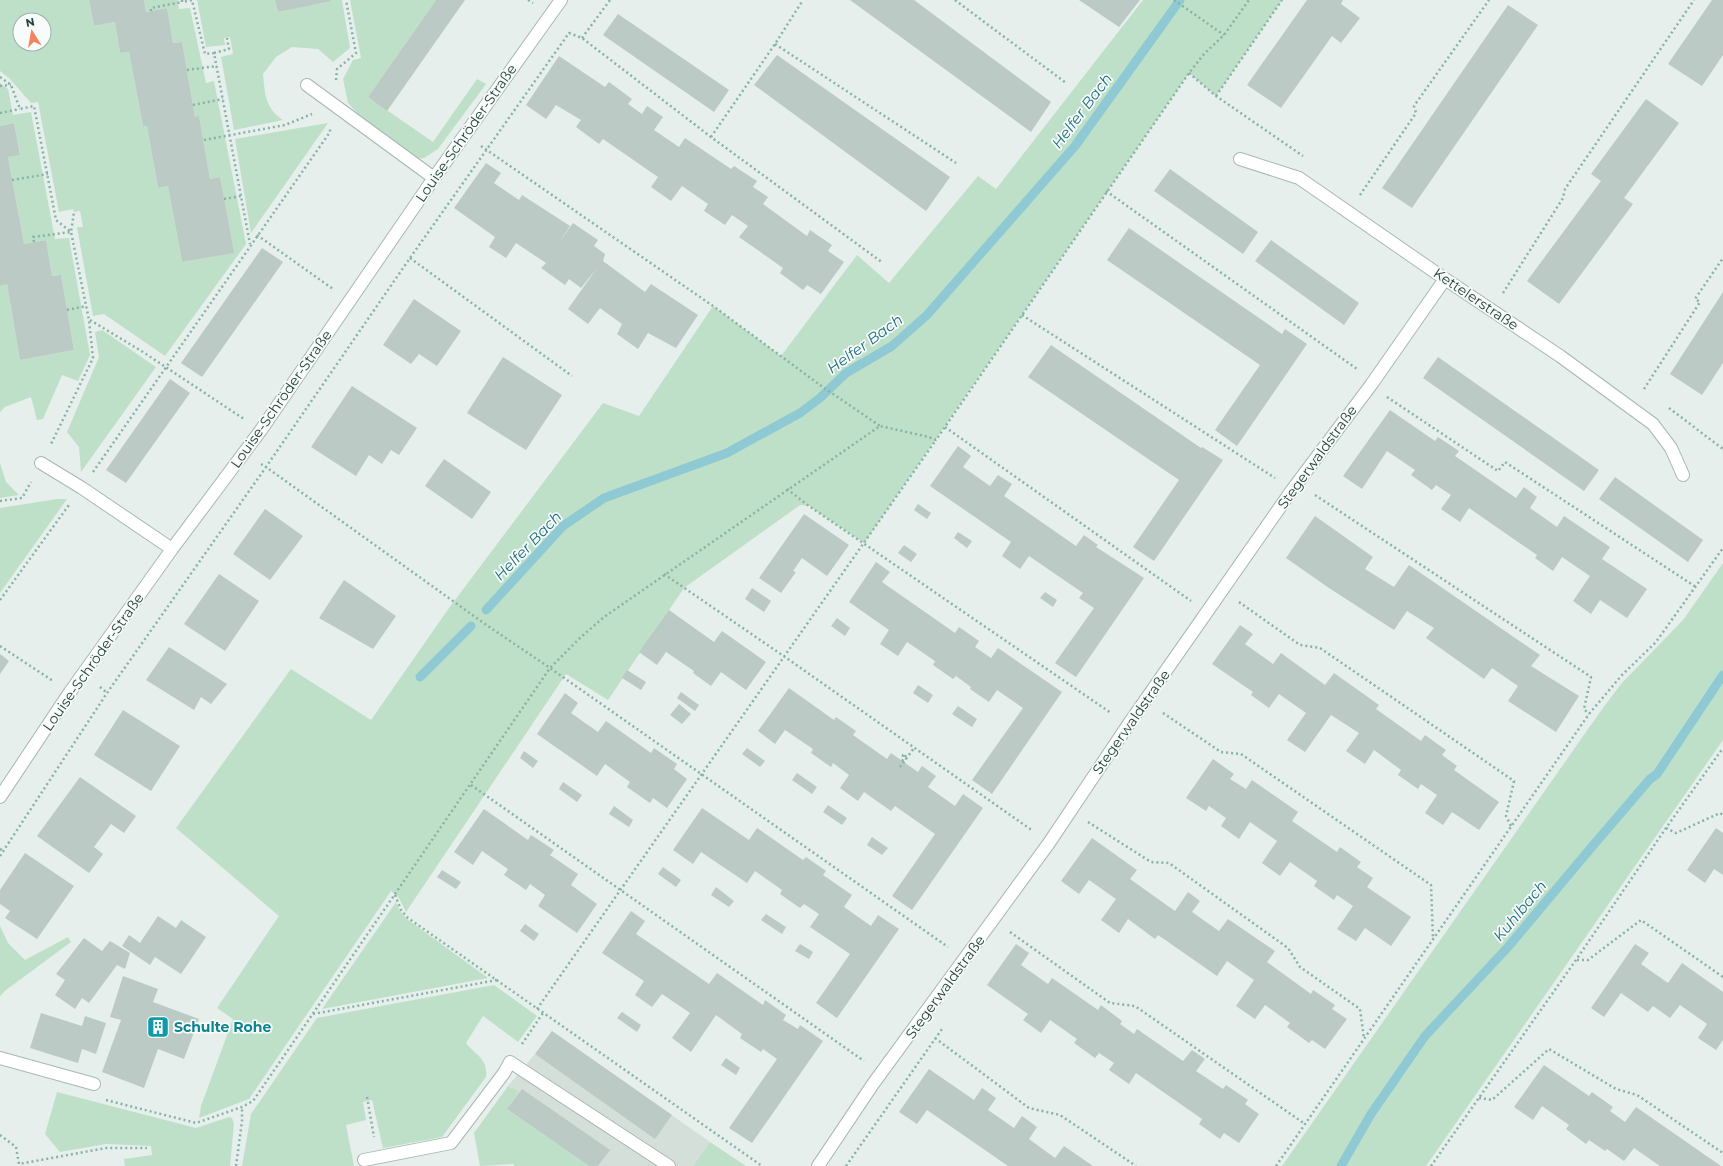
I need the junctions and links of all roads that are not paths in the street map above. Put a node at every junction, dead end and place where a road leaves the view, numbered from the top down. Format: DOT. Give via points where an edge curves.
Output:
graph roads {
  1 [pos="561,0"];
  2 [pos="306,85"];
  3 [pos="1240,159"];
  4 [pos="434,178"];
  5 [pos="1445,279"];
  6 [pos="41,463"];
  7 [pos="1683,475"];
  8 [pos="172,549"];
  9 [pos="0,797"];
  10 [pos="0,1058"];
  11 [pos="94,1084"];
  12 [pos="364,1160"];
  13 [pos="669,1166"];
  14 [pos="818,1166"];
  1 -- 4 [label="street, Louise-Schröder-Straße"];
  2 -- 4 [label="street"];
  3 -- 5 [label="street, Kettelerstraße" via="1299,178"];
  4 -- 8 [label="street, Louise-Schröder-Straße" via="261,430"];
  5 -- 7 [label="street, Kettelerstraße" via="1560,356 1653,424 1671,448"];
  5 -- 14 [label="street, Stegerwaldstraße" via="1371,385 1292,490 1049,842 881,1073"];
  6 -- 8 [label="street"];
  8 -- 9 [label="street, Louise-Schröder-Straße" via="70,692"];
  10 -- 11 [label="street"];
  12 -- 13 [label="street" via="451,1143 510,1062"];
}
